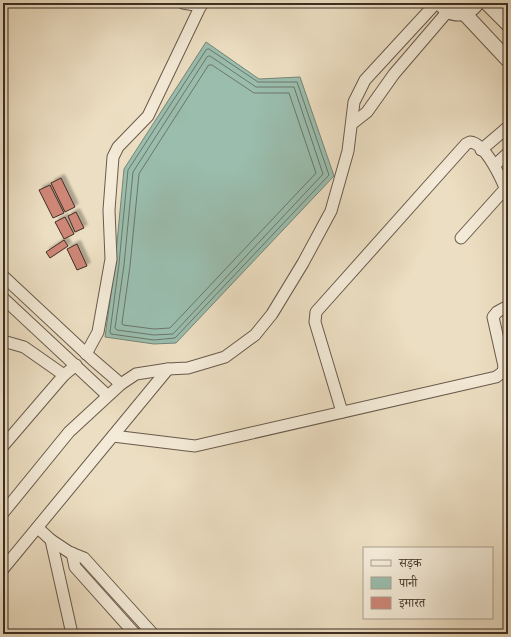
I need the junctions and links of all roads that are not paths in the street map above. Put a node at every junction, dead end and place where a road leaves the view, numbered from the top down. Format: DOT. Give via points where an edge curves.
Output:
graph roads {
  1 [pos="183,3"];
  2 [pos="436,3"];
  3 [pos="477,3"];
  4 [pos="487,3"];
  5 [pos="201,4"];
  6 [pos="444,7"];
  7 [pos="464,13"];
  8 [pos="508,24"];
  9 [pos="508,60"];
  10 [pos="353,123"];
  11 [pos="508,127"];
  12 [pos="481,150"];
  13 [pos="508,153"];
  14 [pos="495,165"];
  15 [pos="507,192"];
  16 [pos="462,238"];
  17 [pos="3,276"];
  18 [pos="3,298"];
  19 [pos="508,306"];
  20 [pos="3,341"];
  21 [pos="86,354"];
  22 [pos="76,365"];
  23 [pos="168,369"];
  24 [pos="508,374"];
  25 [pos="64,375"];
  26 [pos="496,377"];
  27 [pos="121,384"];
  28 [pos="108,395"];
  29 [pos="342,412"];
  30 [pos="113,436"];
  31 [pos="3,446"];
  32 [pos="3,513"];
  33 [pos="38,528"];
  34 [pos="51,540"];
  35 [pos="72,553"];
  36 [pos="3,569"];
  37 [pos="72,634"];
  38 [pos="135,634"];
  39 [pos="152,634"];
  1 -- 5 [label="street"];
  2 -- 10 [label="street" via="365,80 354,102"];
  3 -- 7 [label="street"];
  4 -- 8 [label="street"];
  5 -- 21 [label="street" via="148,116 118,147 113,157 109,210 111,259 98,332"];
  6 -- 7 [label="street" via="452,13"];
  6 -- 10 [label="street" via="367,112"];
  7 -- 9 [label="street"];
  10 -- 23 [label="street" via="331,211 272,314 255,335 225,357 188,368"];
  11 -- 12 [label="street"];
  12 -- 14 [label="street"];
  12 -- 29 [label="street" via="473,142 466,144 316,312 315,322"];
  13 -- 14 [label="street"];
  14 -- 15 [label="street"];
  15 -- 16 [label="street"];
  17 -- 21 [label="street"];
  18 -- 22 [label="street"];
  19 -- 26 [label="street" via="493,316 504,366 503,372"];
  20 -- 25 [label="street" via="24,347"];
  21 -- 27 [label="street"];
  22 -- 25 [label="street"];
  22 -- 28 [label="street"];
  23 -- 27 [label="street" via="136,374"];
  23 -- 30 [label="street"];
  24 -- 26 [label="street"];
  25 -- 31 [label="street"];
  26 -- 29 [label="street"];
  27 -- 28 [label="street"];
  28 -- 32 [label="street" via="68,432"];
  29 -- 30 [label="street" via="195,446"];
  30 -- 33 [label="street"];
  33 -- 34 [label="street"];
  33 -- 36 [label="street"];
  34 -- 35 [label="street"];
  34 -- 37 [label="street"];
  35 -- 38 [label="street" via="76,567"];
  35 -- 39 [label="street" via="84,558"];
}
